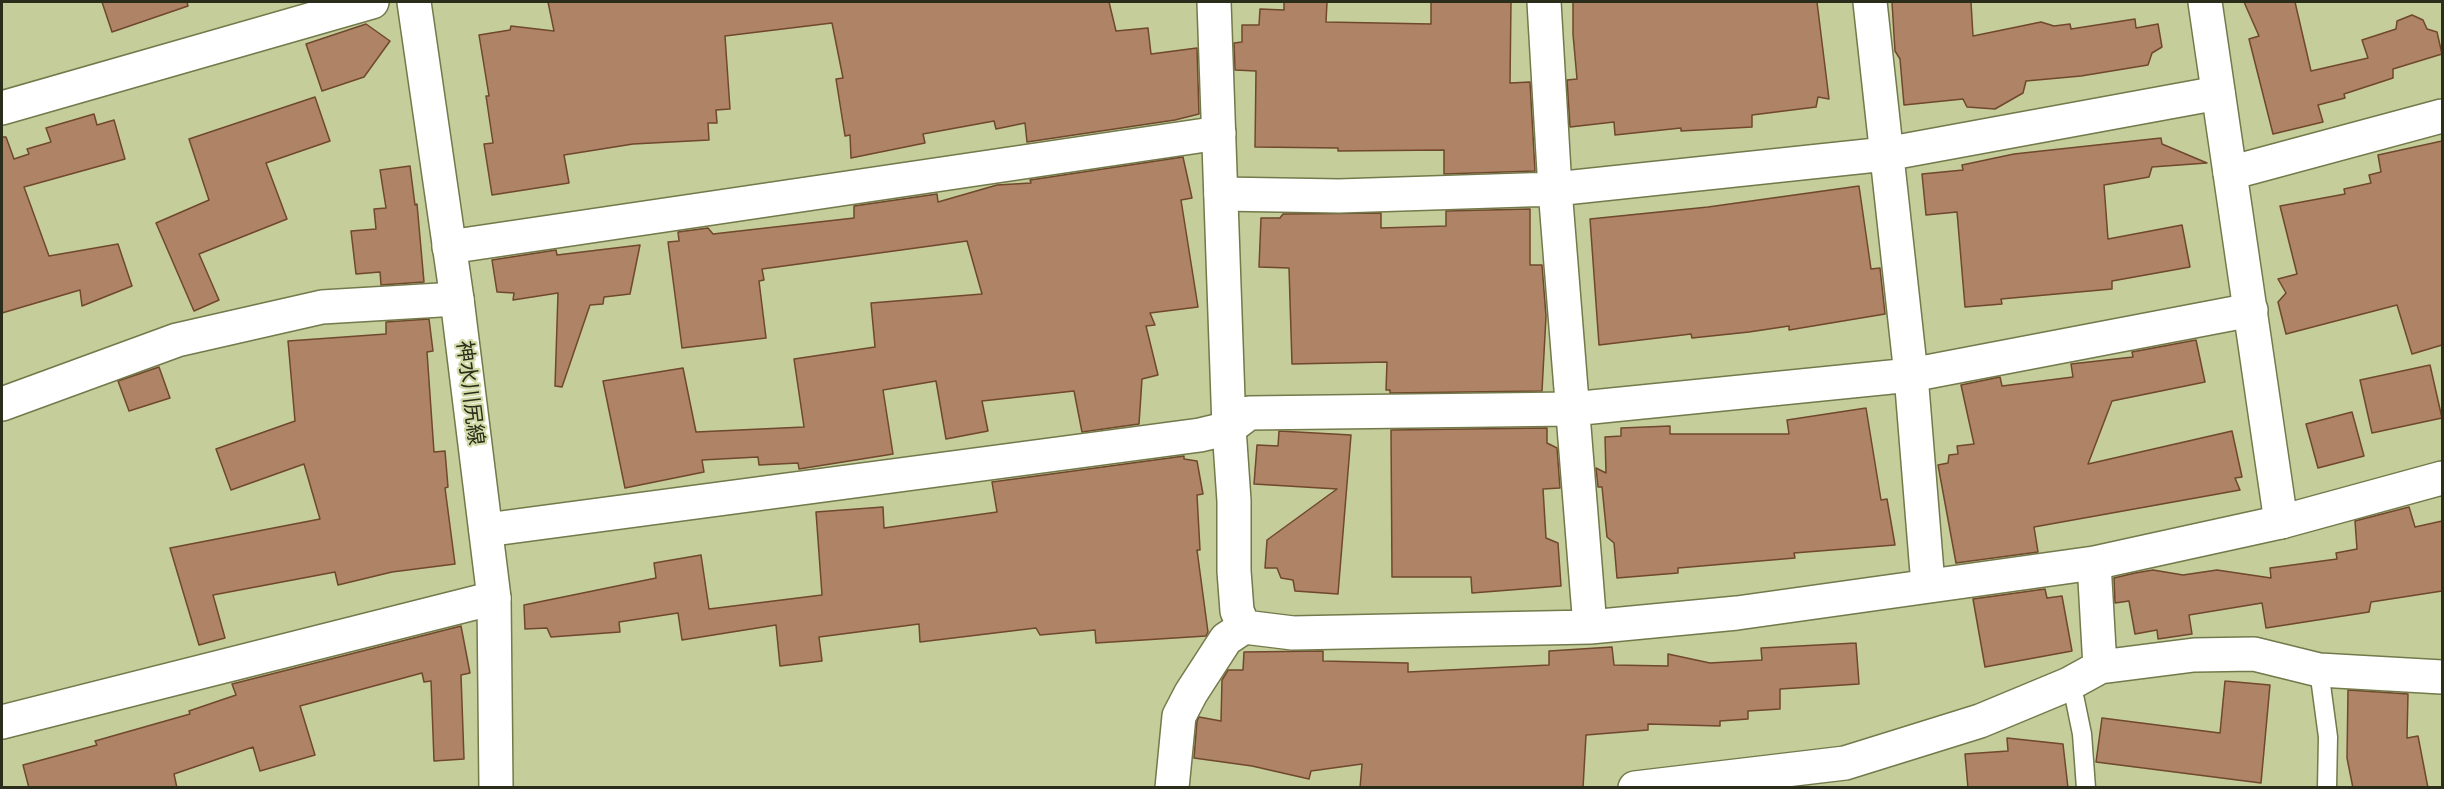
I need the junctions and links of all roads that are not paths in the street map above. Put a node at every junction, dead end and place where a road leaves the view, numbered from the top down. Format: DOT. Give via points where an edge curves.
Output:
graph roads {
  1 [pos="372,2"];
  2 [pos="414,2"];
  3 [pos="1214,2"];
  4 [pos="1544,2"];
  5 [pos="1870,2"];
  6 [pos="2205,2"];
  7 [pos="2218,93"];
  8 [pos="2,108"];
  9 [pos="2442,116"];
  10 [pos="1219,133"];
  11 [pos="1886,154"];
  12 [pos="2230,173"];
  13 [pos="1555,189"];
  14 [pos="1221,194"];
  15 [pos="449,247"];
  16 [pos="457,299"];
  17 [pos="2251,310"];
  18 [pos="1911,375"];
  19 [pos="2,404"];
  20 [pos="1572,409"];
  21 [pos="1229,428"];
  22 [pos="2442,478"];
  23 [pos="2281,522"];
  24 [pos="486,530"];
  25 [pos="2094,563"];
  26 [pos="1928,585"];
  27 [pos="494,598"];
  28 [pos="1244,627"];
  29 [pos="1590,627"];
  30 [pos="2100,667"];
  31 [pos="2319,670"];
  32 [pos="2442,677"];
  33 [pos="2068,684"];
  34 [pos="2,722"];
  35 [pos="496,788"];
  36 [pos="1172,788"];
  37 [pos="1635,788"];
  38 [pos="2086,788"];
  39 [pos="2327,788"];
  1 -- 8 [label="street"];
  2 -- 15 [label="street, 神水川尻線"];
  3 -- 10 [label="street"];
  4 -- 13 [label="street"];
  5 -- 11 [label="street"];
  6 -- 7 [label="street"];
  7 -- 11 [label="street"];
  7 -- 12 [label="street"];
  9 -- 12 [label="street"];
  10 -- 14 [label="street"];
  10 -- 15 [label="street"];
  11 -- 13 [label="street"];
  11 -- 18 [label="street"];
  12 -- 17 [label="street"];
  13 -- 14 [label="street" via="1339,196"];
  13 -- 20 [label="street"];
  14 -- 21 [label="street"];
  15 -- 16 [label="street, 神水川尻線"];
  16 -- 19 [label="street" via="322,307 177,340"];
  16 -- 24 [label="street, 神水川尻線"];
  17 -- 18 [label="street"];
  17 -- 23 [label="street"];
  18 -- 20 [label="street"];
  18 -- 26 [label="street"];
  20 -- 21 [label="street" via="1249,413"];
  20 -- 29 [label="street"];
  21 -- 24 [label="street"];
  21 -- 28 [label="street" via="1237,611"];
  22 -- 23 [label="street"];
  23 -- 25 [label="street"];
  24 -- 27 [label="street, 神水川尻線"];
  25 -- 26 [label="street"];
  25 -- 30 [label="street"];
  26 -- 29 [label="street" via="1737,613"];
  27 -- 34 [label="street"];
  27 -- 35 [label="street, 神水川尻線"];
  28 -- 29 [label="street" via="1293,633"];
  28 -- 36 [label="street" via="1226,639 1179,716"];
  30 -- 31 [label="street" via="2194,655 2253,654"];
  30 -- 33 [label="street"];
  31 -- 32 [label="street"];
  31 -- 39 [label="lane" via="2328,737"];
  33 -- 37 [label="street" via="1980,721 1845,763"];
  33 -- 38 [label="lane" via="2082,734"];
}
